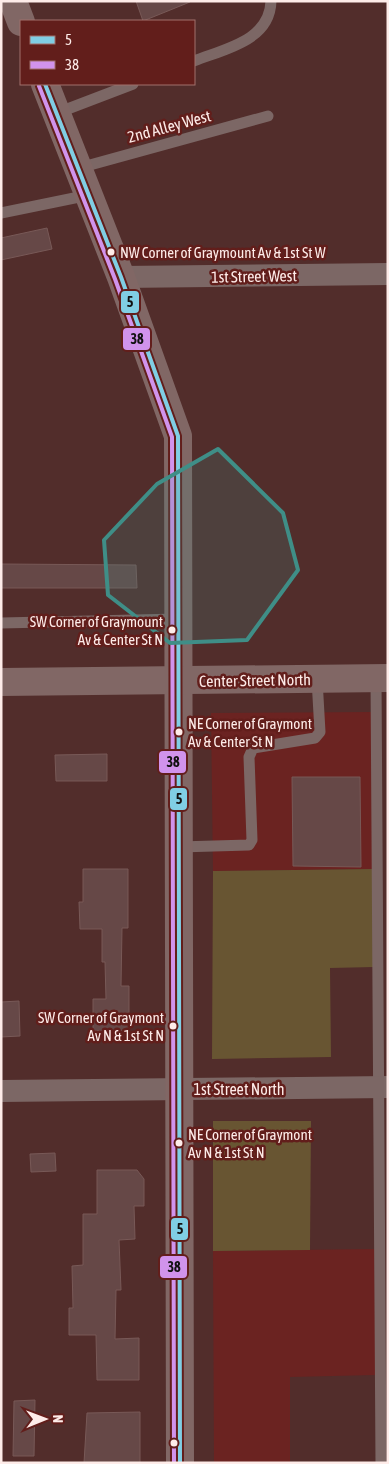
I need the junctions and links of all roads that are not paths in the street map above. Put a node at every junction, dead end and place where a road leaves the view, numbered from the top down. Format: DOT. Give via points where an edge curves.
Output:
graph roads {
  1 [pos="13,1"];
  2 [pos="271,1"];
  3 [pos="20,20"];
  4 [pos="195,60"];
  5 [pos="46,85"];
  6 [pos="130,85"];
  7 [pos="57,113"];
  8 [pos="268,116"];
  9 [pos="78,168"];
  10 [pos="89,195"];
  11 [pos="1,213"];
  12 [pos="388,274"];
  13 [pos="121,277"];
  14 [pos="179,619"];
  15 [pos="1,623"];
  16 [pos="382,678"];
  17 [pos="317,679"];
  18 [pos="179,681"];
  19 [pos="1,682"];
  20 [pos="179,847"];
  21 [pos="383,1088"];
  22 [pos="180,1089"];
  23 [pos="1,1091"];
  24 [pos="180,1463"];
  25 [pos="381,1463"];
  1 -- 3 [label="main road"];
  2 -- 4 [label="lane" via="267,23 250,39"];
  5 -- 7 [label="main road"];
  6 -- 7 [label="lane"];
  7 -- 9 [label="main road"];
  8 -- 9 [label="lane, 2nd Alley West"];
  9 -- 10 [label="main road"];
  10 -- 11 [label="lane"];
  10 -- 13 [label="main road"];
  12 -- 13 [label="street, 1st Street West"];
  13 -- 14 [label="main road" via="178,436"];
  14 -- 15 [label="lane"];
  14 -- 18 [label="main road"];
  16 -- 17 [label="main road, Center Street North"];
  16 -- 21 [label="lane"];
  17 -- 18 [label="main road, Center Street North"];
  17 -- 20 [label="lane" via="320,732 315,738 253,748 250,757 250,845"];
  18 -- 19 [label="main road, Center Street North"];
  18 -- 20 [label="main road"];
  20 -- 22 [label="main road"];
  21 -- 22 [label="street, 1st Street North"];
  21 -- 25 [label="lane"];
  22 -- 23 [label="street, 1st Street North"];
  22 -- 24 [label="main road"];
}
